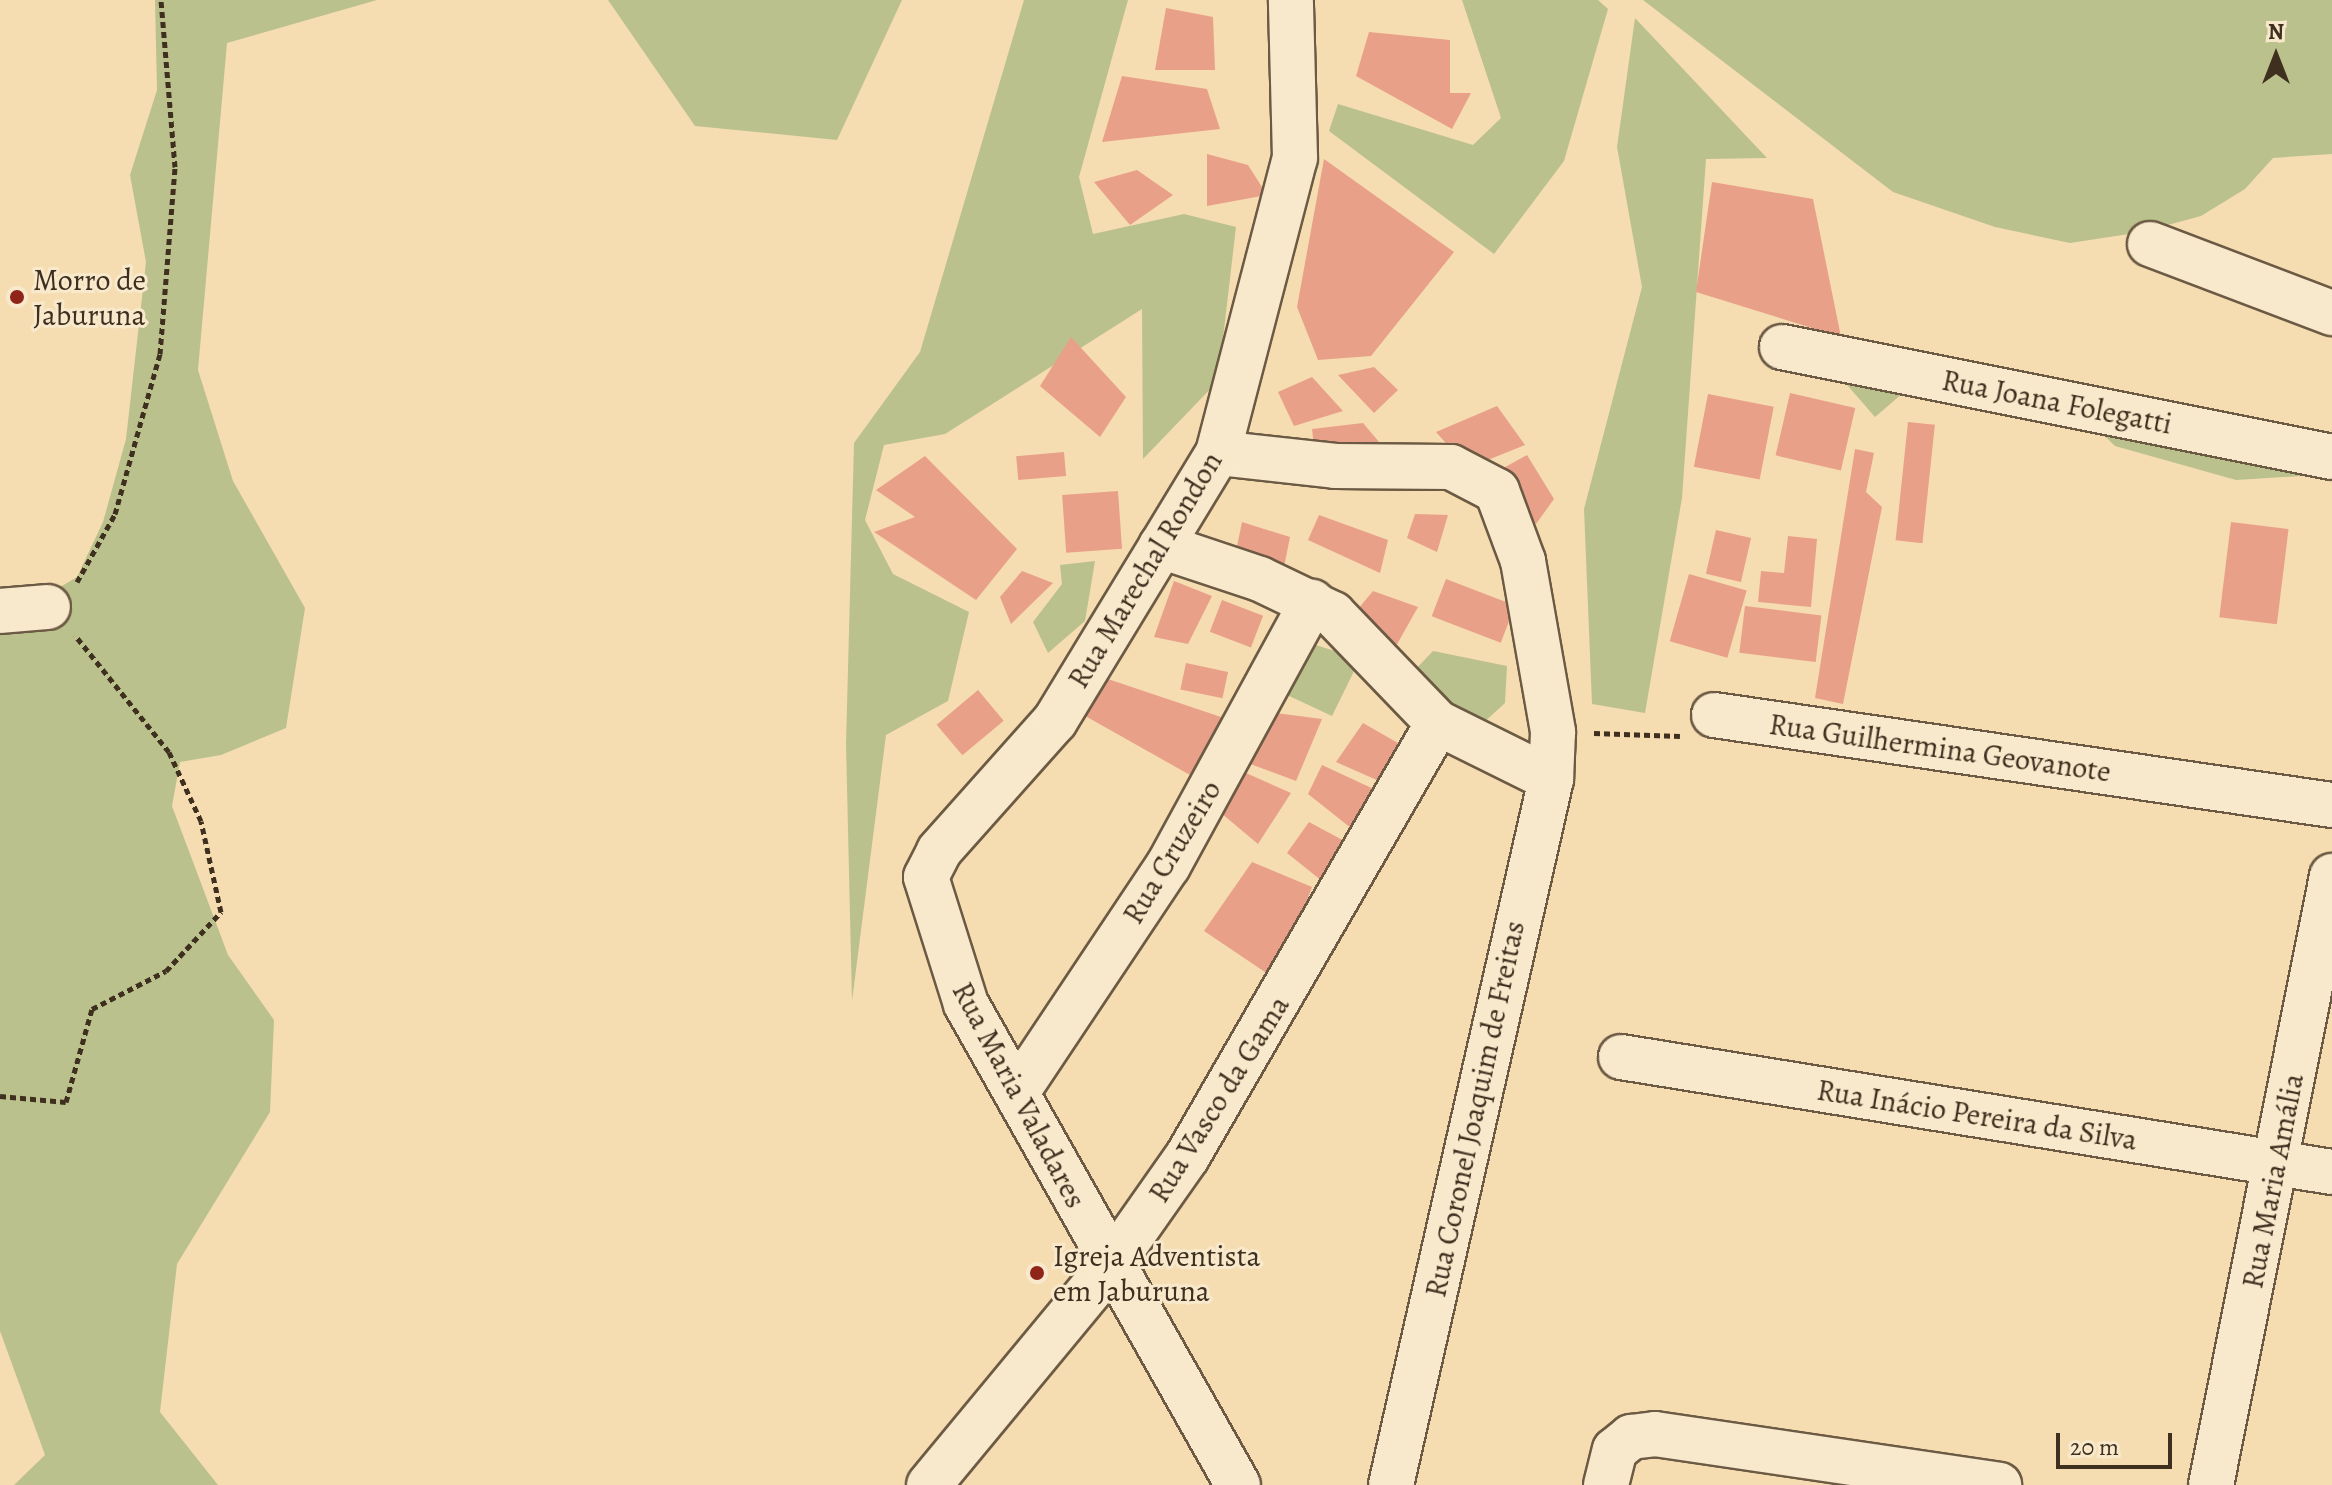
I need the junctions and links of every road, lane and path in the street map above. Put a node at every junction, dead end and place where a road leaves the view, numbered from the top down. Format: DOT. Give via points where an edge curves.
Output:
graph roads {
  1 [pos="161,0"];
  2 [pos="1291,0"];
  3 [pos="2150,244"];
  4 [pos="2332,313"];
  5 [pos="1782,347"];
  6 [pos="1218,453"];
  7 [pos="2332,457"];
  8 [pos="1161,546"];
  9 [pos="1312,602"];
  10 [pos="48,607"];
  11 [pos="0,611"];
  12 [pos="1714,715"];
  13 [pos="1438,723"];
  14 [pos="1553,732"];
  15 [pos="1551,779"];
  16 [pos="2332,805"];
  17 [pos="931,860"];
  18 [pos="2332,876"];
  19 [pos="1621,1057"];
  20 [pos="1017,1092"];
  21 [pos="0,1096"];
  22 [pos="2277,1164"];
  23 [pos="2332,1172"];
  24 [pos="1111,1265"];
  25 [pos="1611,1467"];
  26 [pos="929,1485"];
  27 [pos="1238,1485"];
  28 [pos="1391,1485"];
  29 [pos="1999,1485"];
  30 [pos="2211,1485"];
  1 -- 10 [label="path" via="175,167 160,354 115,514 82,577"];
  2 -- 6 [label="street, Rua Marechal Rondon" via="1295,158"];
  3 -- 4 [label="street"];
  5 -- 7 [label="street, Rua Joana Folegatti"];
  6 -- 8 [label="street, Rua Marechal Rondon"];
  6 -- 14 [label="street, Rua Coronel Joaquim de Freitas" via="1335,466 1451,467 1497,491 1523,561"];
  8 -- 9 [label="street"];
  8 -- 17 [label="street, Rua Marechal Rondon" via="1055,721"];
  9 -- 13 [label="street" via="1356,633"];
  9 -- 20 [label="street, Rua Cruzeiro" via="1168,866"];
  10 -- 11 [label="street"];
  10 -- 21 [label="path" via="135,701 169,752 201,821 221,912 166,971 92,1009 66,1102"];
  12 -- 14 [label="path" via="1680,736"];
  12 -- 16 [label="street, Rua Guilhermina Geovanote"];
  13 -- 15 [label="street"];
  13 -- 24 [label="street, Rua Vasco da Gama" via="1219,1110"];
  14 -- 15 [label="street, Rua Coronel Joaquim de Freitas"];
  15 -- 28 [label="street, Rua Coronel Joaquim de Freitas"];
  17 -- 20 [label="street, Rua Maria Valadares" via="926,877 952,970"];
  18 -- 22 [label="street, Rua Maria Amália"];
  19 -- 22 [label="street, Rua Inácio Pereira da Silva"];
  20 -- 24 [label="street, Rua Maria Valadares"];
  22 -- 23 [label="street, Rua Inácio Pereira da Silva"];
  22 -- 30 [label="street, Rua Maria Amália"];
  24 -- 26 [label="street, Rua Vasco da Gama"];
  24 -- 27 [label="street, Rua Maria Valadares"];
  25 -- 29 [label="street" via="1631,1437 1655,1434"];
}
